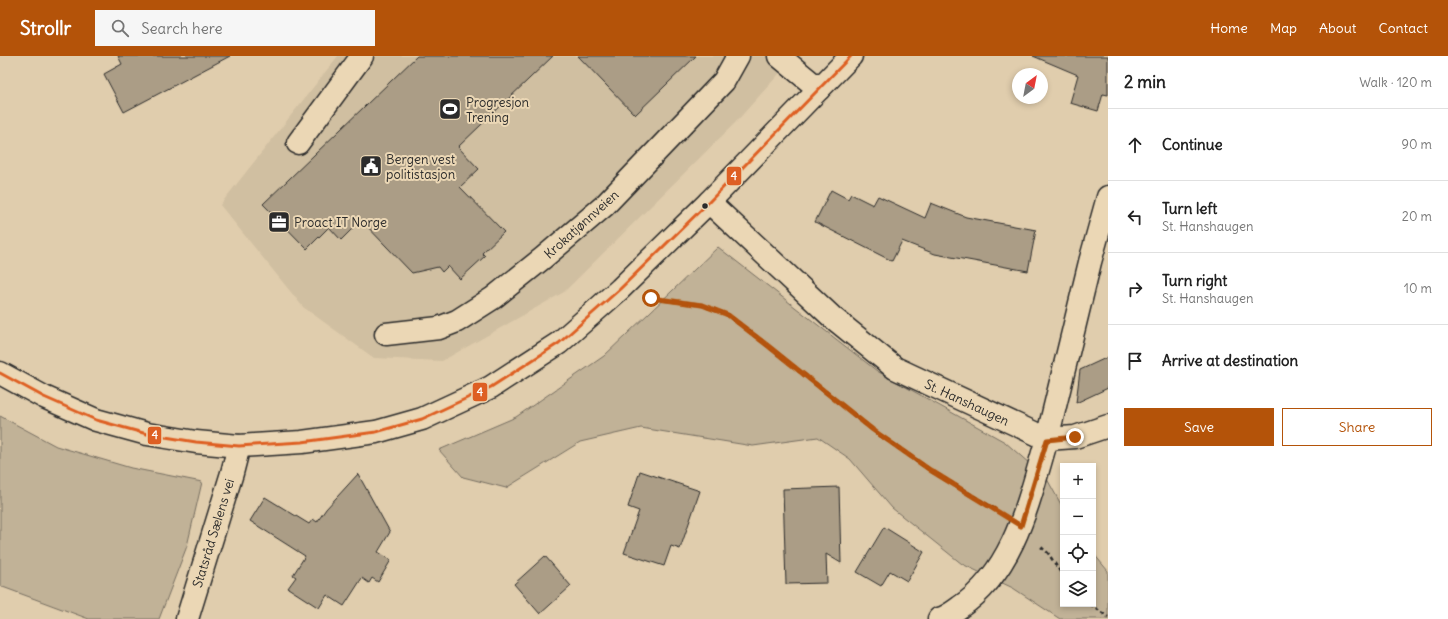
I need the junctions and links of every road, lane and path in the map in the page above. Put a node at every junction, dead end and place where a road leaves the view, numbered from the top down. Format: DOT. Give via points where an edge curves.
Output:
graph roads {
  1 [pos="362,56"];
  2 [pos="738,56"];
  3 [pos="779,56"];
  4 [pos="851,56"];
  5 [pos="819,89"];
  6 [pos="298,143"];
  7 [pos="1108,197"];
  8 [pos="709,202"];
  9 [pos="620,290"];
  10 [pos="386,334"];
  11 [pos="0,373"];
  12 [pos="1108,426"];
  13 [pos="1047,440"];
  14 [pos="239,446"];
  15 [pos="1021,526"];
  16 [pos="1060,571"];
  17 [pos="1094,607"];
  18 [pos="964,610"];
  19 [pos="1108,617"];
  20 [pos="187,619"];
  21 [pos="939,619"];
  1 -- 6 [label="street"];
  2 -- 10 [label="street, Krokatjønnveien" via="724,81 609,201 493,298 457,321 439,328"];
  3 -- 5 [label="street"];
  4 -- 5 [label="street"];
  5 -- 8 [label="street"];
  7 -- 13 [label="street"];
  8 -- 9 [label="street"];
  8 -- 13 [label="street, St. Hanshaugen" via="832,317 895,368"];
  9 -- 14 [label="street" via="559,343 490,387 422,419 369,433 302,442"];
  9 -- 15 [label="path" via="651,298 702,305 728,315 880,434 930,470"];
  11 -- 14 [label="street" via="44,397 96,420 147,434"];
  12 -- 13 [label="street" via="1075,437"];
  13 -- 15 [label="street"];
  14 -- 20 [label="street, Statsråd Sælens vei"];
  15 -- 16 [label="path" via="1048,553"];
  15 -- 18 [label="street" via="989,582"];
  17 -- 19 [label="path"];
  18 -- 21 [label="street"];
}
